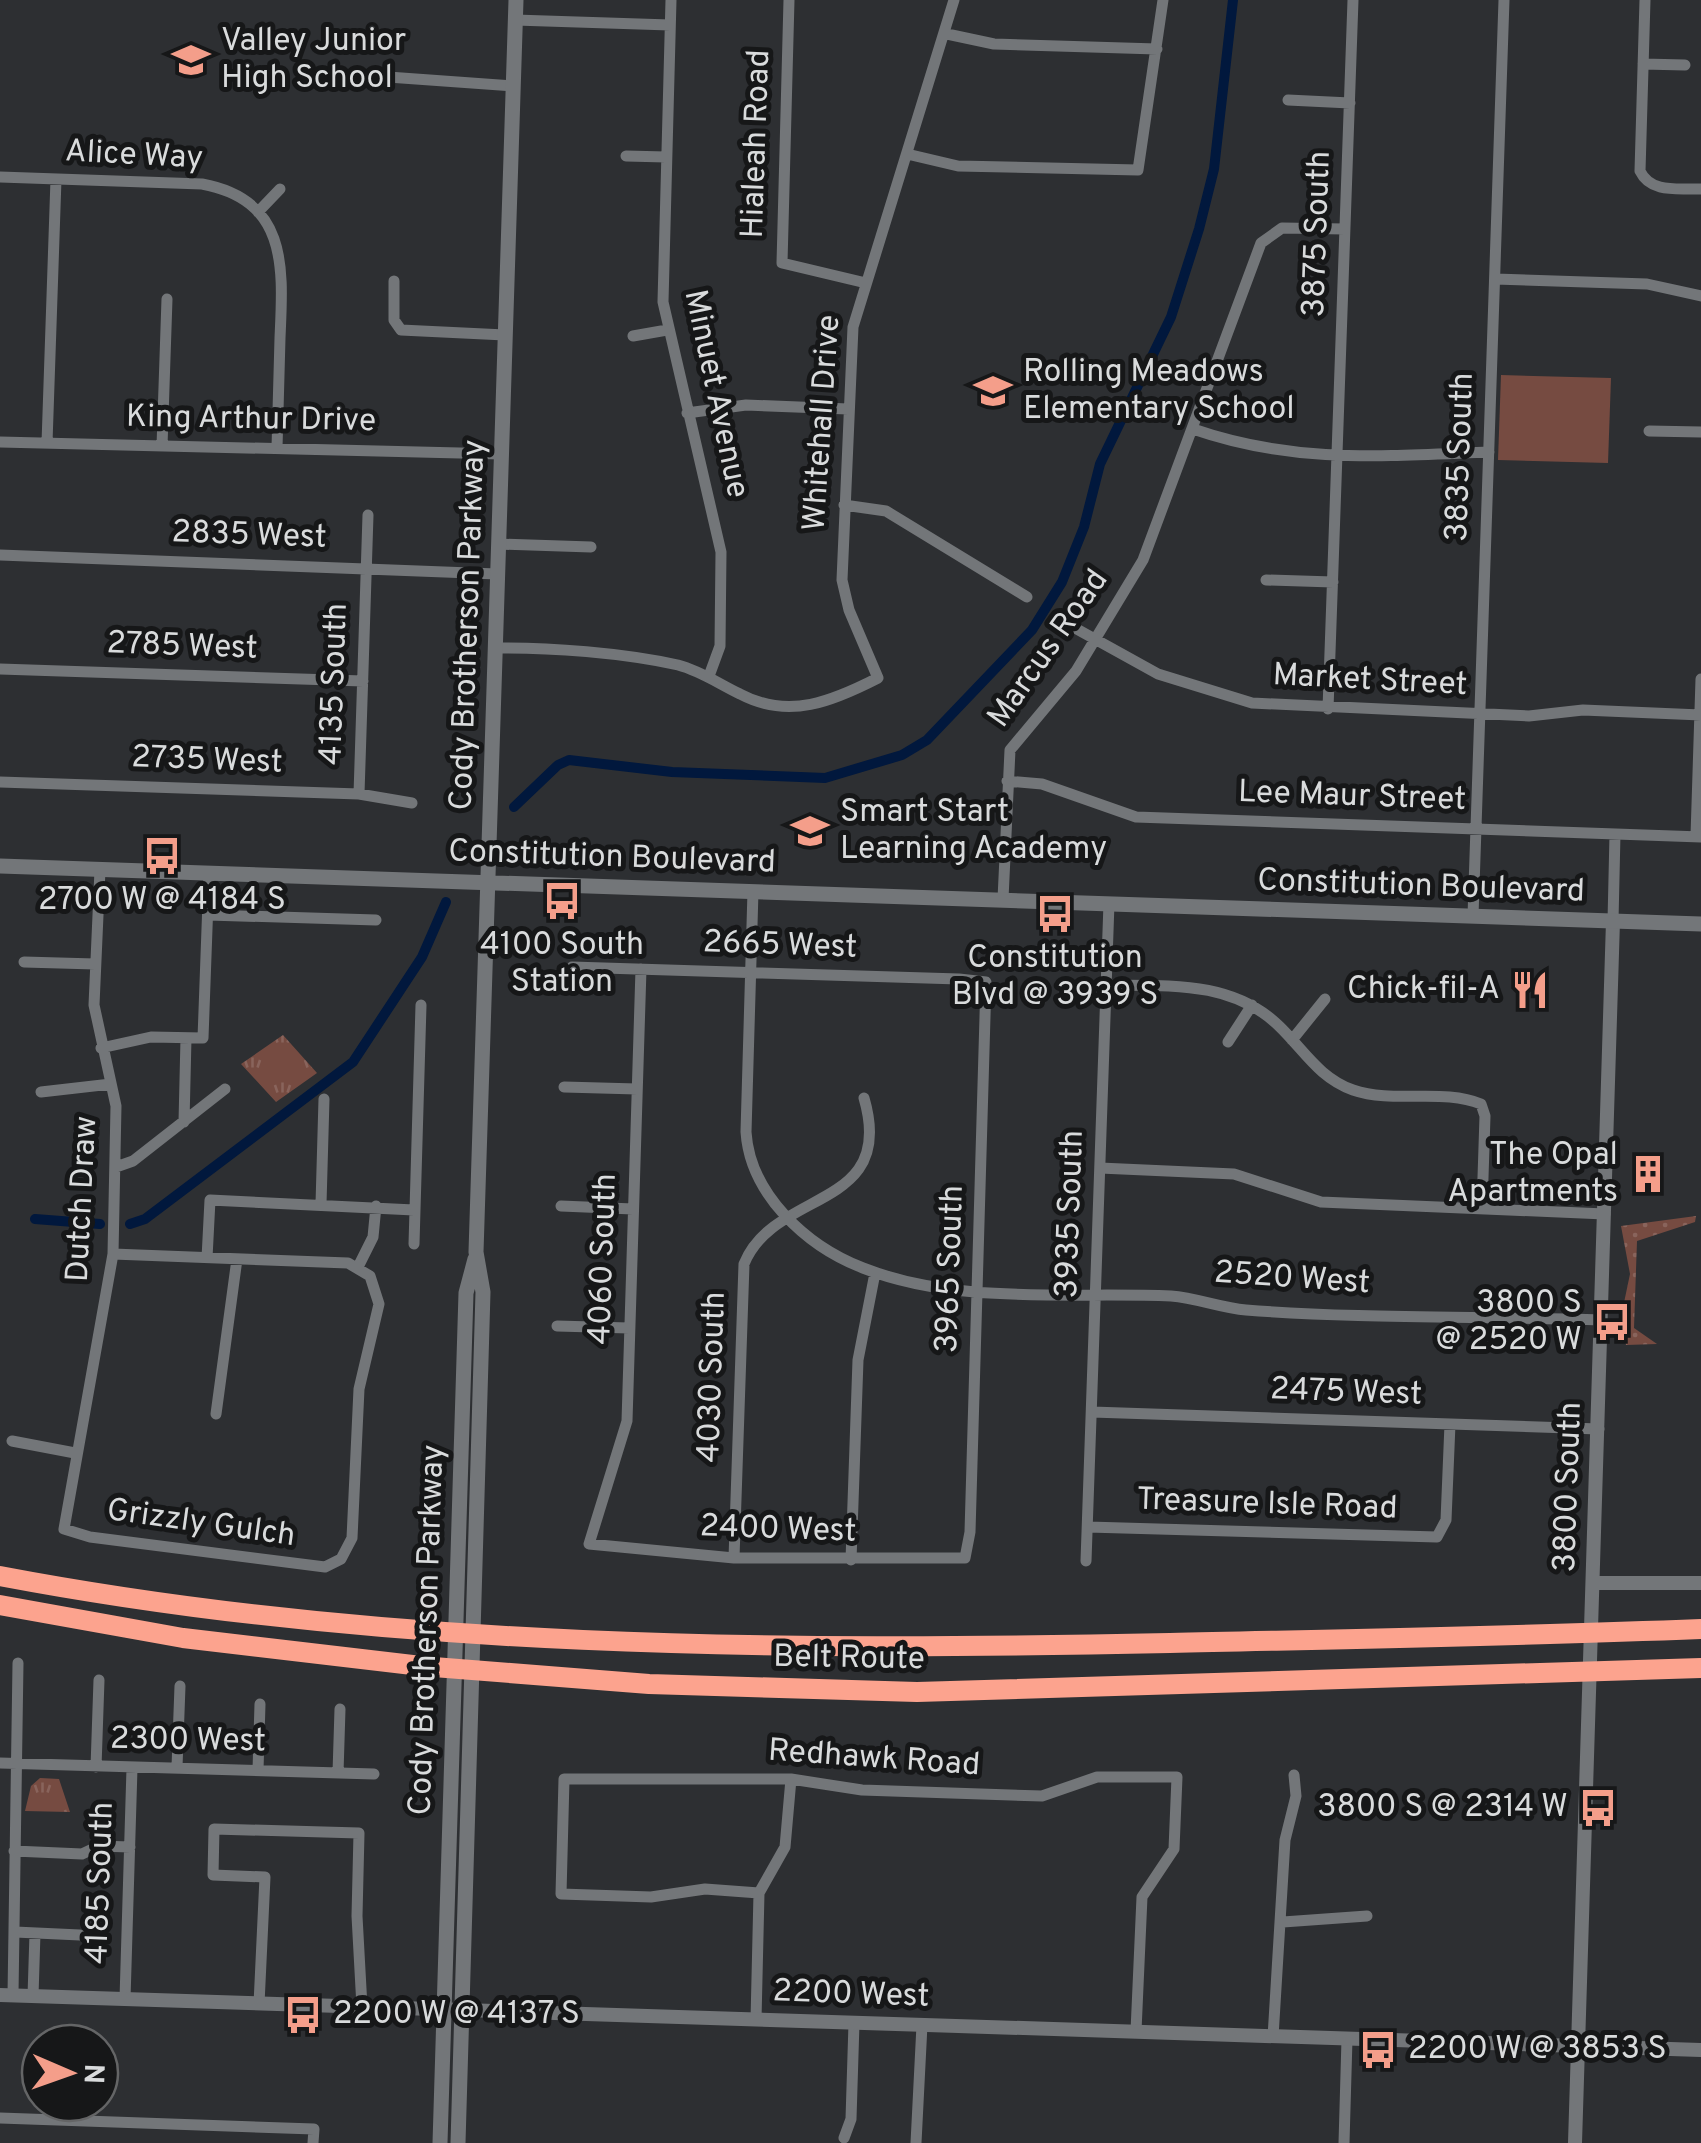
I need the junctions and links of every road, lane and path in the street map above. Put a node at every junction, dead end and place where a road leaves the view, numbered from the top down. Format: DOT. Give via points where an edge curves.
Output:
graph roads {
  1 [pos="516,0"];
  2 [pos="671,0"];
  3 [pos="790,0"];
  4 [pos="954,0"];
  5 [pos="1163,0"];
  6 [pos="1353,0"];
  7 [pos="1504,0"];
  8 [pos="1645,0"];
  9 [pos="515,20"];
  10 [pos="670,25"];
  11 [pos="947,34"];
  12 [pos="1156,50"];
  13 [pos="1643,64"];
  14 [pos="1685,65"];
  15 [pos="388,77"];
  16 [pos="513,86"];
  17 [pos="1288,100"];
  18 [pos="1350,103"];
  19 [pos="908,154"];
  20 [pos="626,156"];
  21 [pos="666,157"];
  22 [pos="0,177"];
  23 [pos="56,180"];
  24 [pos="280,188"];
  25 [pos="1701,189"];
  26 [pos="258,212"];
  27 [pos="1345,229"];
  28 [pos="1495,279"];
  29 [pos="394,281"];
  30 [pos="866,283"];
  31 [pos="1701,296"];
  32 [pos="166,299"];
  33 [pos="667,330"];
  34 [pos="504,335"];
  35 [pos="633,336"];
  36 [pos="848,409"];
  37 [pos="687,413"];
  38 [pos="1193,429"];
  39 [pos="1649,431"];
  40 [pos="1701,432"];
  41 [pos="0,442"];
  42 [pos="47,443"];
  43 [pos="162,446"];
  44 [pos="277,448"];
  45 [pos="1489,452"];
  46 [pos="501,454"];
  47 [pos="1337,457"];
  48 [pos="844,505"];
  49 [pos="368,515"];
  50 [pos="498,544"];
  51 [pos="591,547"];
  52 [pos="0,555"];
  53 [pos="366,568"];
  54 [pos="496,574"];
  55 [pos="1266,580"];
  56 [pos="1333,582"];
  57 [pos="1027,597"];
  58 [pos="1055,617"];
  59 [pos="1095,640"];
  60 [pos="494,648"];
  61 [pos="0,668"];
  62 [pos="708,676"];
  63 [pos="1701,678"];
  64 [pos="363,681"];
  65 [pos="1328,709"];
  66 [pos="1480,714"];
  67 [pos="1700,715"];
  68 [pos="1007,781"];
  69 [pos="0,782"];
  70 [pos="359,794"];
  71 [pos="412,803"];
  72 [pos="1476,829"];
  73 [pos="1615,834"];
  74 [pos="1698,836"];
  75 [pos="0,866"];
  76 [pos="100,870"];
  77 [pos="209,874"];
  78 [pos="490,881"];
  79 [pos="754,890"];
  80 [pos="1003,899"];
  81 [pos="1109,903"];
  82 [pos="208,915"];
  83 [pos="1473,916"];
  84 [pos="376,920"];
  85 [pos="1613,921"];
  86 [pos="1701,924"];
  87 [pos="24,962"];
  88 [pos="94,964"];
  89 [pos="572,967"];
  90 [pos="642,969"];
  91 [pos="752,972"];
  92 [pos="986,982"];
  93 [pos="1106,985"];
  94 [pos="1325,999"];
  95 [pos="421,1005"];
  96 [pos="1252,1005"];
  97 [pos="186,1038"];
  98 [pos="1292,1040"];
  99 [pos="1228,1042"];
  100 [pos="101,1048"];
  101 [pos="112,1084"];
  102 [pos="564,1087"];
  103 [pos="225,1089"];
  104 [pos="638,1089"];
  105 [pos="41,1092"];
  106 [pos="864,1098"];
  107 [pos="324,1100"];
  108 [pos="184,1122"];
  109 [pos="116,1166"];
  110 [pos="1100,1168"];
  111 [pos="321,1204"];
  112 [pos="376,1206"];
  113 [pos="561,1206"];
  114 [pos="1482,1208"];
  115 [pos="633,1209"];
  116 [pos="414,1210"];
  117 [pos="1605,1214"];
  118 [pos="790,1218"];
  119 [pos="414,1244"];
  120 [pos="476,1252"];
  121 [pos="114,1254"];
  122 [pos="207,1258"];
  123 [pos="237,1260"];
  124 [pos="358,1266"];
  125 [pos="875,1273"];
  126 [pos="978,1290"];
  127 [pos="1096,1294"];
  128 [pos="1602,1320"];
  129 [pos="557,1326"];
  130 [pos="629,1328"];
  131 [pos="1092,1412"];
  132 [pos="216,1414"];
  133 [pos="1450,1424"];
  134 [pos="1599,1429"];
  135 [pos="12,1441"];
  136 [pos="75,1453"];
  137 [pos="1088,1527"];
  138 [pos="64,1529"];
  139 [pos="589,1544"];
  140 [pos="734,1558"];
  141 [pos="966,1558"];
  142 [pos="852,1560"];
  143 [pos="1086,1561"];
  144 [pos="0,1572"];
  145 [pos="1594,1583"];
  146 [pos="1701,1583"];
  147 [pos="0,1605"];
  148 [pos="1701,1629"];
  149 [pos="18,1663"];
  150 [pos="1701,1668"];
  151 [pos="99,1680"];
  152 [pos="180,1686"];
  153 [pos="260,1704"];
  154 [pos="340,1709"];
  155 [pos="0,1763"];
  156 [pos="16,1764"];
  157 [pos="96,1767"];
  158 [pos="177,1767"];
  159 [pos="132,1768"];
  160 [pos="258,1770"];
  161 [pos="338,1773"];
  162 [pos="374,1774"];
  163 [pos="1294,1775"];
  164 [pos="791,1779"];
  165 [pos="130,1847"];
  166 [pos="14,1851"];
  167 [pos="760,1893"];
  168 [pos="1367,1916"];
  169 [pos="1283,1922"];
  170 [pos="15,1932"];
  171 [pos="35,1933"];
  172 [pos="80,1935"];
  173 [pos="7,1995"];
  174 [pos="33,1996"];
  175 [pos="125,1999"];
  176 [pos="259,2004"];
  177 [pos="362,2008"];
  178 [pos="445,2011"];
  179 [pos="463,2011"];
  180 [pos="756,2020"];
  181 [pos="854,2023"];
  182 [pos="922,2025"];
  183 [pos="1136,2031"];
  184 [pos="1273,2036"];
  185 [pos="1347,2039"];
  186 [pos="1578,2046"];
  187 [pos="1701,2050"];
  188 [pos="0,2118"];
  189 [pos="844,2138"];
  190 [pos="313,2143"];
  191 [pos="440,2143"];
  192 [pos="458,2143"];
  193 [pos="916,2143"];
  194 [pos="1344,2143"];
  195 [pos="1575,2143"];
  1 -- 9 [label="main road, Cody Brotherson Parkway"];
  2 -- 10 [label="street, Minuet Avenue"];
  3 -- 30 [label="street, Hialeah Road" via="782,263"];
  4 -- 11 [label="street, Whitehall Drive"];
  5 -- 12 [label="street"];
  6 -- 18 [label="street, 3875 South"];
  7 -- 28 [label="street, 3835 South"];
  8 -- 13 [label="street"];
  9 -- 10 [label="street"];
  9 -- 16 [label="main road, Cody Brotherson Parkway"];
  10 -- 21 [label="street, Minuet Avenue"];
  11 -- 12 [label="street" via="994,44"];
  11 -- 19 [label="street, Whitehall Drive"];
  12 -- 19 [label="street" via="1138,170 958,166"];
  13 -- 14 [label="street"];
  13 -- 25 [label="street" via="1639,166 1646,182"];
  15 -- 16 [label="street"];
  16 -- 34 [label="main road, Cody Brotherson Parkway"];
  17 -- 18 [label="street"];
  18 -- 27 [label="street, 3875 South"];
  19 -- 30 [label="street, Whitehall Drive"];
  20 -- 21 [label="street"];
  21 -- 33 [label="street, Minuet Avenue"];
  22 -- 23 [label="street, Alice Way"];
  23 -- 26 [label="street, Alice Way" via="202,184 230,192"];
  23 -- 42 [label="street"];
  24 -- 26 [label="street"];
  26 -- 44 [label="street" via="276,239 282,268"];
  27 -- 38 [label="street, Marcus Road" via="1286,227 1264,239"];
  27 -- 47 [label="street, 3875 South"];
  28 -- 31 [label="street" via="1647,284"];
  28 -- 45 [label="street, 3835 South"];
  29 -- 34 [label="street" via="393,315 401,330"];
  30 -- 36 [label="street, Whitehall Drive" via="851,337"];
  32 -- 43 [label="street"];
  33 -- 35 [label="street"];
  33 -- 37 [label="street, Minuet Avenue"];
  34 -- 46 [label="main road, Cody Brotherson Parkway"];
  36 -- 37 [label="street" via="746,405"];
  36 -- 48 [label="street, Whitehall Drive"];
  37 -- 62 [label="street, Minuet Avenue" via="721,552 720,646"];
  38 -- 47 [label="street" via="1267,451"];
  38 -- 59 [label="street, Marcus Road" via="1147,551"];
  39 -- 40 [label="street"];
  41 -- 42 [label="street, King Arthur Drive"];
  42 -- 43 [label="street, King Arthur Drive"];
  43 -- 44 [label="street, King Arthur Drive"];
  44 -- 46 [label="street, King Arthur Drive"];
  45 -- 47 [label="street"];
  45 -- 66 [label="street, 3835 South"];
  46 -- 50 [label="main road, Cody Brotherson Parkway"];
  47 -- 56 [label="street, 3875 South"];
  48 -- 57 [label="street" via="886,511"];
  48 -- 62 [label="street, Whitehall Drive" via="844,590 878,678 825,703 788,707 752,700"];
  49 -- 53 [label="street, 4135 South"];
  50 -- 51 [label="street"];
  50 -- 54 [label="main road, Cody Brotherson Parkway"];
  52 -- 53 [label="street, 2835 West"];
  53 -- 54 [label="street, 2835 West"];
  53 -- 64 [label="street, 4135 South"];
  54 -- 60 [label="main road, Cody Brotherson Parkway"];
  55 -- 56 [label="street"];
  56 -- 65 [label="street, 3875 South"];
  58 -- 59 [label="street, Market Street"];
  59 -- 65 [label="street, Market Street" via="1208,692"];
  59 -- 68 [label="street, Marcus Road" via="1015,740"];
  60 -- 62 [label="street" via="662,663"];
  60 -- 78 [label="main road, Cody Brotherson Parkway"];
  61 -- 64 [label="street, 2785 West"];
  63 -- 67 [label="street"];
  64 -- 70 [label="street, 4135 South"];
  65 -- 66 [label="street, Market Street"];
  66 -- 67 [label="street, Market Street"];
  66 -- 72 [label="street, 3835 South"];
  67 -- 74 [label="street"];
  68 -- 72 [label="street, Lee Maur Street" via="1042,784 1136,817"];
  68 -- 80 [label="street, Marcus Road"];
  69 -- 70 [label="street, 2735 West"];
  70 -- 71 [label="street, 2735 West"];
  72 -- 73 [label="street, Lee Maur Street"];
  72 -- 83 [label="street, 3835 South"];
  73 -- 74 [label="street, Lee Maur Street"];
  73 -- 85 [label="street, 3800 South"];
  75 -- 76 [label="main road, Constitution Boulevard"];
  76 -- 77 [label="main road, Constitution Boulevard"];
  76 -- 88 [label="street, Dutch Draw"];
  77 -- 78 [label="main road, Constitution Boulevard"];
  77 -- 82 [label="street"];
  78 -- 79 [label="main road, Constitution Boulevard"];
  78 -- 120 [label="main road, Cody Brotherson Parkway"];
  79 -- 80 [label="main road, Constitution Boulevard"];
  79 -- 91 [label="street, 2520 West"];
  80 -- 81 [label="main road, Constitution Boulevard"];
  81 -- 83 [label="main road, Constitution Boulevard"];
  81 -- 93 [label="street, 3935 South"];
  82 -- 84 [label="street"];
  82 -- 97 [label="street" via="203,1038"];
  83 -- 85 [label="main road, Constitution Boulevard"];
  85 -- 86 [label="main road, Constitution Boulevard"];
  85 -- 117 [label="street, 3800 South"];
  87 -- 88 [label="street"];
  88 -- 100 [label="street, Dutch Draw"];
  89 -- 90 [label="street, 2665 West"];
  90 -- 91 [label="street, 2665 West"];
  90 -- 104 [label="street, 4060 South"];
  91 -- 92 [label="street, 2665 West"];
  91 -- 118 [label="street, 2520 West" via="750,1162 760,1185"];
  92 -- 126 [label="street, 3965 South"];
  93 -- 96 [label="street" via="1211,990"];
  93 -- 110 [label="street, 3935 South"];
  94 -- 98 [label="street"];
  95 -- 116 [label="street"];
  96 -- 98 [label="street"];
  96 -- 99 [label="street"];
  97 -- 100 [label="street" via="140,1038"];
  97 -- 108 [label="street"];
  98 -- 114 [label="street" via="1319,1070 1354,1090 1482,1104"];
  100 -- 101 [label="street, Dutch Draw"];
  101 -- 105 [label="street"];
  101 -- 109 [label="street, Dutch Draw"];
  102 -- 104 [label="street"];
  103 -- 108 [label="street"];
  104 -- 115 [label="street, 4060 South"];
  106 -- 118 [label="street, 4030 South" via="870,1140 861,1171"];
  107 -- 111 [label="street"];
  108 -- 109 [label="street" via="134,1161"];
  109 -- 121 [label="street, Dutch Draw"];
  110 -- 114 [label="street" via="1234,1174 1321,1202"];
  110 -- 127 [label="street, 3935 South"];
  111 -- 112 [label="street"];
  111 -- 122 [label="street" via="210,1200"];
  112 -- 116 [label="street"];
  112 -- 124 [label="street" via="373,1237"];
  113 -- 115 [label="street"];
  114 -- 117 [label="street"];
  115 -- 130 [label="street, 4060 South"];
  116 -- 119 [label="street"];
  117 -- 128 [label="street, 3800 South"];
  118 -- 125 [label="street, 2520 West" via="828,1251"];
  118 -- 140 [label="street, 4030 South" via="759,1238 744,1264"];
  120 -- 178 [label="main road, Cody Brotherson Parkway" via="466,1293"];
  120 -- 179 [label="main road, Cody Brotherson Parkway" via="482,1292"];
  121 -- 122 [label="street"];
  121 -- 136 [label="street, Dutch Draw"];
  122 -- 123 [label="street"];
  123 -- 124 [label="street"];
  123 -- 132 [label="street"];
  124 -- 138 [label="street, Grizzly Gulch" via="374,1283 379,1304 359,1389 347,1552 332,1565 228,1557"];
  125 -- 126 [label="street, 2520 West"];
  125 -- 142 [label="street" via="858,1360"];
  126 -- 127 [label="street, 2520 West"];
  126 -- 141 [label="street, 3965 South"];
  127 -- 128 [label="street, 2520 West" via="1178,1296 1244,1310"];
  127 -- 131 [label="street, 3935 South"];
  128 -- 134 [label="street, 3800 South"];
  129 -- 130 [label="street"];
  130 -- 139 [label="street, 4060 South" via="623,1443"];
  131 -- 133 [label="street, 2475 West"];
  131 -- 137 [label="street, 3935 South"];
  133 -- 134 [label="street, 2475 West"];
  133 -- 137 [label="street, Treasure Isle Road" via="1443,1534 1430,1538"];
  134 -- 145 [label="street, 3800 South"];
  135 -- 136 [label="street"];
  136 -- 138 [label="street, Dutch Draw"];
  137 -- 143 [label="street, 3935 South"];
  139 -- 140 [label="street, 2400 West"];
  140 -- 142 [label="street, 2400 West"];
  141 -- 142 [label="street, 2400 West"];
  144 -- 148 [label="highway, Belt Route" via="63,1588 484,1635 831,1648"];
  145 -- 146 [label="street"];
  145 -- 186 [label="street, 3800 South"];
  147 -- 150 [label="highway, Belt Route" via="203,1640 649,1684 917,1692"];
  149 -- 156 [label="street"];
  151 -- 157 [label="street"];
  152 -- 158 [label="street"];
  153 -- 160 [label="street"];
  154 -- 161 [label="street"];
  155 -- 156 [label="street, 2300 West"];
  156 -- 157 [label="street, 2300 West"];
  156 -- 166 [label="street"];
  157 -- 159 [label="street, 2300 West"];
  158 -- 159 [label="street, 2300 West"];
  158 -- 160 [label="street, 2300 West"];
  159 -- 165 [label="street, 4185 South"];
  160 -- 161 [label="street, 2300 West"];
  161 -- 162 [label="street, 2300 West"];
  163 -- 169 [label="street"];
  164 -- 167 [label="street" via="785,1847"];
  164 -- 167 [label="street, Redhawk Road" via="564,1779 561,1894"];
  164 -- 183 [label="street, Redhawk Road" via="862,1790 1042,1796 1096,1777 1178,1777 1174,1849 1142,1897"];
  165 -- 166 [label="street" via="99,1846 82,1854"];
  165 -- 175 [label="street, 4185 South"];
  166 -- 170 [label="street"];
  167 -- 180 [label="street"];
  168 -- 169 [label="street"];
  169 -- 184 [label="street"];
  170 -- 171 [label="street"];
  170 -- 173 [label="street"];
  171 -- 172 [label="street"];
  171 -- 174 [label="street"];
  173 -- 174 [label="street, 2200 West"];
  174 -- 175 [label="street, 2200 West"];
  175 -- 176 [label="street, 2200 West"];
  176 -- 177 [label="street, 2200 West"];
  176 -- 177 [label="street" via="264,1877 212,1875 214,1829 359,1834"];
  177 -- 178 [label="street, 2200 West"];
  178 -- 179 [label="street, 2200 West"];
  178 -- 191 [label="main road, Cody Brotherson Parkway"];
  179 -- 180 [label="street, 2200 West"];
  179 -- 192 [label="main road, Cody Brotherson Parkway"];
  180 -- 181 [label="street, 2200 West"];
  181 -- 182 [label="street, 2200 West"];
  181 -- 189 [label="street" via="851,2119"];
  182 -- 183 [label="street, 2200 West"];
  182 -- 193 [label="street"];
  183 -- 184 [label="street, 2200 West"];
  184 -- 185 [label="street, 2200 West"];
  185 -- 186 [label="street, 2200 West"];
  185 -- 194 [label="street"];
  186 -- 187 [label="street, 2200 West"];
  186 -- 195 [label="street, 3800 South"];
  188 -- 190 [label="street" via="314,2129"];
}
